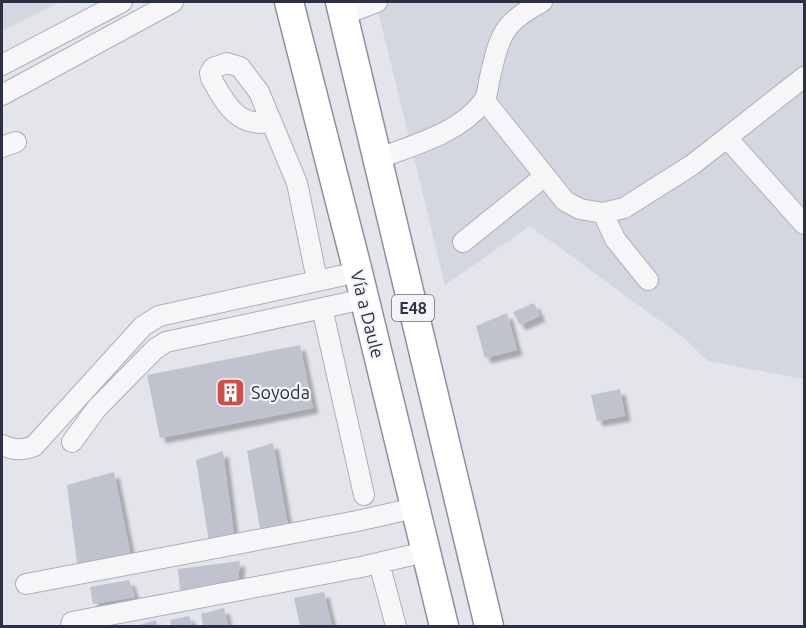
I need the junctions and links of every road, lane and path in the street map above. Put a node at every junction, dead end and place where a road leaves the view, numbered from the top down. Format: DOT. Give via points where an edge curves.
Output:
graph roads {
  1 [pos="122,2"];
  2 [pos="173,2"];
  3 [pos="290,2"];
  4 [pos="377,2"];
  5 [pos="542,2"];
  6 [pos="342,8"];
  7 [pos="2,48"];
  8 [pos="30,50"];
  9 [pos="2,65"];
  10 [pos="804,77"];
  11 [pos="2,95"];
  12 [pos="484,101"];
  13 [pos="271,122"];
  14 [pos="727,138"];
  15 [pos="378,159"];
  16 [pos="545,176"];
  17 [pos="603,213"];
  18 [pos="804,224"];
  19 [pos="463,242"];
  20 [pos="358,272"];
  21 [pos="317,280"];
  22 [pos="648,280"];
  23 [pos="364,299"];
  24 [pos="322,308"];
  25 [pos="72,442"];
  26 [pos="2,445"];
  27 [pos="364,495"];
  28 [pos="415,508"];
  29 [pos="425,552"];
  30 [pos="379,563"];
  31 [pos="26,584"];
  32 [pos="488,623"];
  33 [pos="72,627"];
  34 [pos="396,627"];
  35 [pos="444,627"];
  1 -- 8 [label="street"];
  2 -- 11 [label="street"];
  3 -- 20 [label="highway, Vía a Daule / E48"];
  4 -- 6 [label="street"];
  5 -- 12 [label="street" via="520,13 506,27"];
  6 -- 15 [label="highway, E48"];
  7 -- 8 [label="street"];
  8 -- 9 [label="street"];
  10 -- 14 [label="street"];
  12 -- 15 [label="street" via="449,129"];
  12 -- 16 [label="street"];
  13 -- 21 [label="street" via="297,183"];
  14 -- 17 [label="street" via="624,208"];
  14 -- 18 [label="street"];
  15 -- 32 [label="highway, E48"];
  16 -- 17 [label="street" via="565,201 580,209"];
  16 -- 19 [label="street"];
  17 -- 22 [label="street" via="615,239"];
  20 -- 21 [label="street"];
  20 -- 23 [label="highway, Vía a Daule / E48"];
  21 -- 26 [label="street" via="159,316 143,326 34,446 24,450"];
  23 -- 24 [label="street"];
  23 -- 28 [label="highway, Vía a Daule / E48"];
  24 -- 25 [label="street" via="166,342 97,408"];
  24 -- 27 [label="street"];
  28 -- 29 [label="highway, Vía a Daule / E48"];
  28 -- 31 [label="street"];
  29 -- 30 [label="street"];
  29 -- 35 [label="highway, Vía a Daule / E48"];
  30 -- 33 [label="street" via="72,622"];
  30 -- 34 [label="street"];
}
